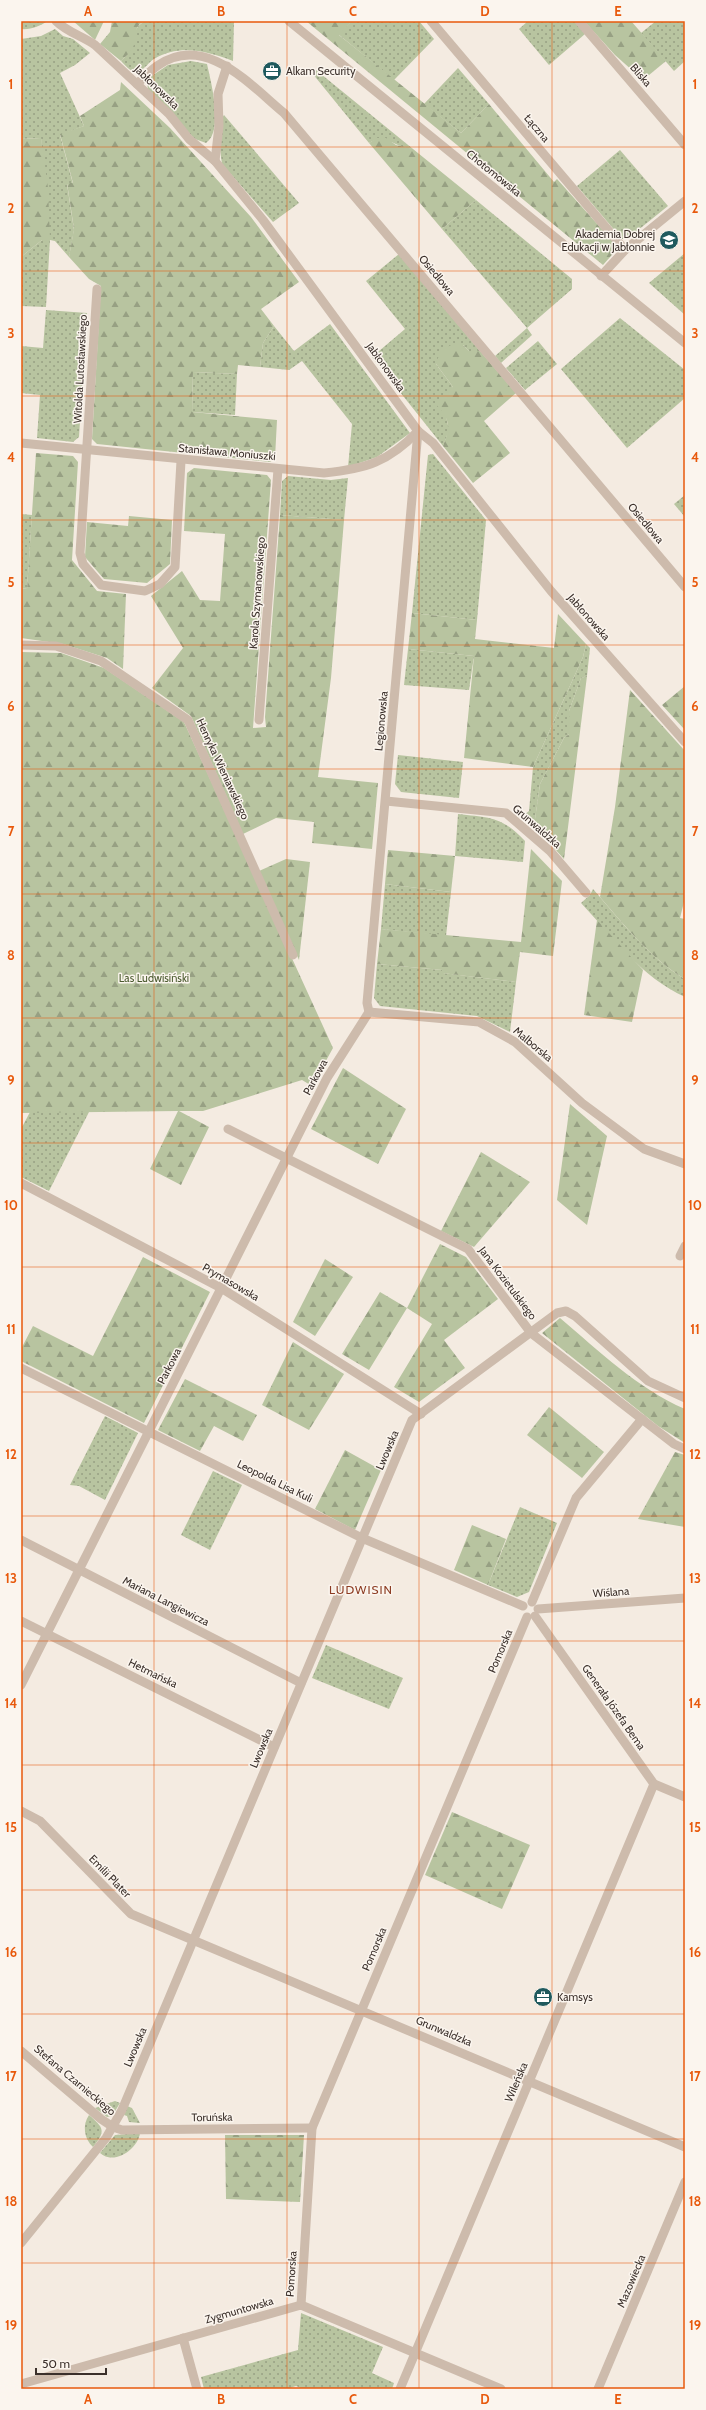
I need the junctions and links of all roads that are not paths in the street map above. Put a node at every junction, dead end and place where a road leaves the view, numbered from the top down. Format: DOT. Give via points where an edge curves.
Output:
graph roads {
  1 [pos="56,21"];
  2 [pos="289,21"];
  3 [pos="431,21"];
  4 [pos="579,21"];
  5 [pos="227,66"];
  6 [pos="137,84"];
  7 [pos="685,145"];
  8 [pos="215,160"];
  9 [pos="685,201"];
  10 [pos="626,250"];
  11 [pos="602,276"];
  12 [pos="97,289"];
  13 [pos="685,343"];
  14 [pos="418,432"];
  15 [pos="21,443"];
  16 [pos="88,450"];
  17 [pos="181,461"];
  18 [pos="278,469"];
  19 [pos="685,587"];
  20 [pos="21,645"];
  21 [pos="259,720"];
  22 [pos="685,742"];
  23 [pos="386,801"];
  24 [pos="586,893"];
  25 [pos="293,955"];
  26 [pos="369,1012"];
  27 [pos="228,1129"];
  28 [pos="286,1159"];
  29 [pos="685,1164"];
  30 [pos="21,1183"];
  31 [pos="685,1246"];
  32 [pos="680,1256"];
  33 [pos="221,1288"];
  34 [pos="531,1333"];
  35 [pos="21,1368"];
  36 [pos="685,1398"];
  37 [pos="421,1414"];
  38 [pos="642,1419"];
  39 [pos="149,1432"];
  40 [pos="685,1449"];
  41 [pos="362,1538"];
  42 [pos="21,1540"];
  43 [pos="79,1570"];
  44 [pos="685,1598"];
  45 [pos="531,1610"];
  46 [pos="21,1621"];
  47 [pos="47,1634"];
  48 [pos="301,1683"];
  49 [pos="21,1685"];
  50 [pos="274,1747"];
  51 [pos="654,1784"];
  52 [pos="685,1797"];
  53 [pos="21,1811"];
  54 [pos="193,1940"];
  55 [pos="361,2010"];
  56 [pos="21,2051"];
  57 [pos="529,2080"];
  58 [pos="113,2127"];
  59 [pos="312,2128"];
  60 [pos="685,2147"];
  61 [pos="685,2182"];
  62 [pos="21,2242"];
  63 [pos="301,2305"];
  64 [pos="183,2338"];
  65 [pos="415,2353"];
  66 [pos="21,2384"];
  67 [pos="197,2389"];
  68 [pos="400,2389"];
  69 [pos="501,2389"];
  70 [pos="598,2389"];
  1 -- 6 [label="street, Jabłonowska" via="70,32 95,45"];
  2 -- 11 [label="street, Chotomowska"];
  3 -- 10 [label="street, Łączna"];
  4 -- 7 [label="street, Bliska"];
  5 -- 6 [label="street, Osiedlowa" via="214,58 204,56 176,57 157,66"];
  5 -- 8 [label="street" via="218,94"];
  5 -- 19 [label="street, Osiedlowa" via="284,113"];
  6 -- 8 [label="street, Jabłonowska" via="169,114 189,139"];
  8 -- 14 [label="street, Jabłonowska" via="263,220"];
  9 -- 10 [label="street"];
  10 -- 11 [label="street"];
  11 -- 13 [label="street, Chotomowska"];
  12 -- 16 [label="street, Witolda Lutosławskiego"];
  14 -- 18 [label="street, Stanisława Moniuszki" via="396,452 367,467 324,474"];
  14 -- 22 [label="street, Jabłonowska" via="433,443 515,548 591,639"];
  14 -- 23 [label="street, Legionowska"];
  15 -- 16 [label="street, Stanisława Moniuszki"];
  16 -- 17 [label="street, Stanisława Moniuszki" via="133,453"];
  16 -- 17 [label="street, Witolda Lutosławskiego" via="81,560 101,585 145,590 160,584 175,567"];
  17 -- 18 [label="street, Stanisława Moniuszki"];
  18 -- 21 [label="street, Karola Szymanowskiego"];
  20 -- 25 [label="street, Henryka Wieniawskiego" via="56,646 101,661 188,720"];
  23 -- 24 [label="street, Grunwaldzka" via="506,813 550,851"];
  23 -- 26 [label="street, Legionowska" via="367,1003"];
  26 -- 28 [label="street, Parkowa" via="338,1058"];
  26 -- 29 [label="street, Malborska" via="479,1022 515,1042 582,1103 632,1141 644,1149"];
  27 -- 28 [label="street, Jana Kozietulskiego"];
  28 -- 33 [label="street, Parkowa"];
  28 -- 34 [label="street, Jana Kozietulskiego" via="468,1249"];
  30 -- 33 [label="street, Prymasowska"];
  31 -- 32 [label="street"];
  33 -- 37 [label="street, Prymasowska"];
  33 -- 39 [label="street, Parkowa"];
  34 -- 36 [label="street, Lwowska" via="557,1313 569,1312 648,1381"];
  34 -- 37 [label="street, Lwowska"];
  34 -- 38 [label="street, Jana Kozietulskiego"];
  35 -- 39 [label="street, Leopolda Lisa Kuli"];
  37 -- 41 [label="street, Lwowska" via="412,1420"];
  38 -- 40 [label="street, Jana Kozietulskiego" via="674,1444"];
  38 -- 45 [label="street, Pomorska" via="576,1498"];
  39 -- 41 [label="street, Leopolda Lisa Kuli"];
  39 -- 43 [label="street, Parkowa"];
  41 -- 45 [label="street, Leopolda Lisa Kuli"];
  41 -- 48 [label="street, Lwowska"];
  42 -- 43 [label="street, Mariana Langiewicza"];
  43 -- 47 [label="street, Parkowa"];
  43 -- 48 [label="street, Mariana Langiewicza"];
  44 -- 45 [label="street, Wiślana"];
  45 -- 51 [label="street, Generała Józefa Bema"];
  45 -- 55 [label="street, Pomorska"];
  46 -- 47 [label="street, Hetmańska"];
  47 -- 49 [label="street, Parkowa"];
  47 -- 50 [label="street, Hetmańska"];
  48 -- 50 [label="street, Lwowska"];
  50 -- 54 [label="street, Lwowska"];
  51 -- 52 [label="street"];
  51 -- 57 [label="street, Wileńska"];
  53 -- 54 [label="street, Emilii Plater" via="40,1821 131,1914"];
  54 -- 55 [label="street, Grunwaldzka"];
  54 -- 58 [label="street, Lwowska"];
  55 -- 57 [label="street, Grunwaldzka"];
  55 -- 59 [label="street, Pomorska"];
  56 -- 58 [label="street, Stefana Czarnieckiego"];
  57 -- 60 [label="street, Grunwaldzka"];
  57 -- 65 [label="street, Wileńska"];
  58 -- 59 [label="street, Toruńska" via="122,2130"];
  58 -- 62 [label="street, Lwowska"];
  59 -- 63 [label="street, Pomorska"];
  61 -- 70 [label="street, Mazowiecka"];
  63 -- 64 [label="street, Zygmuntowska"];
  63 -- 65 [label="street"];
  64 -- 66 [label="street, Zygmuntowska"];
  64 -- 67 [label="street"];
  65 -- 68 [label="street, Wileńska"];
  65 -- 69 [label="street"];
}
